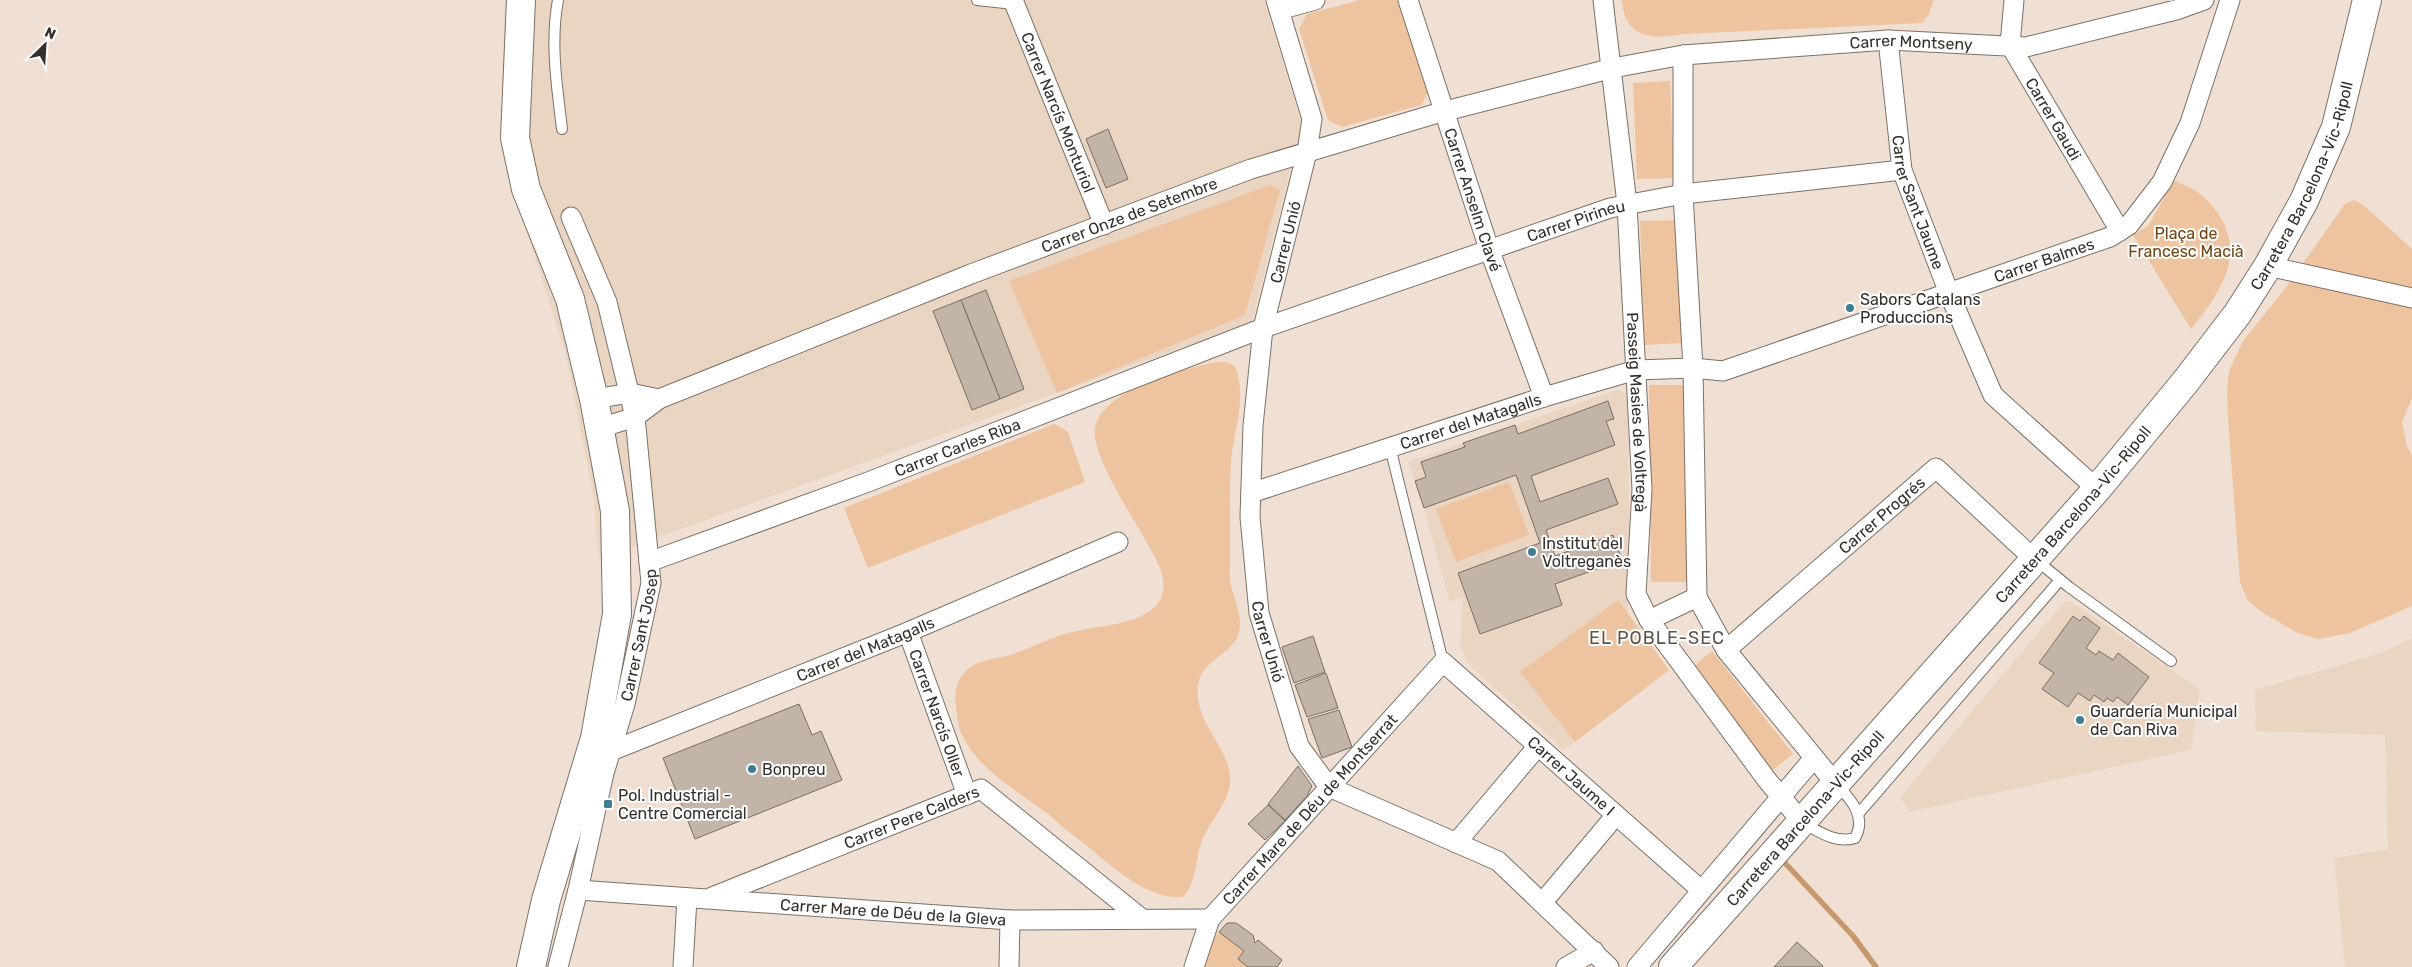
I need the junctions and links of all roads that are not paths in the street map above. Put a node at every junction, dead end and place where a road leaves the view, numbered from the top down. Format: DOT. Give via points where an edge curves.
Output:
graph roads {
  1 [pos="521,0"];
  2 [pos="558,0"];
  3 [pos="977,0"];
  4 [pos="1315,0"];
  5 [pos="1408,0"];
  6 [pos="1603,0"];
  7 [pos="2014,0"];
  8 [pos="2204,0"];
  9 [pos="2230,0"];
  10 [pos="2367,0"];
  11 [pos="1014,2"];
  12 [pos="1278,5"];
  13 [pos="1888,40"];
  14 [pos="2010,45"];
  15 [pos="1683,55"];
  16 [pos="1613,68"];
  17 [pos="1445,111"];
  18 [pos="562,129"];
  19 [pos="1307,152"];
  20 [pos="1902,170"];
  21 [pos="1683,194"];
  22 [pos="1627,204"];
  23 [pos="570,217"];
  24 [pos="1104,225"];
  25 [pos="2120,231"];
  26 [pos="1489,249"];
  27 [pos="2268,266"];
  28 [pos="1949,293"];
  29 [pos="2412,298"];
  30 [pos="1263,328"];
  31 [pos="1693,368"];
  32 [pos="1636,370"];
  33 [pos="630,393"];
  34 [pos="1544,398"];
  35 [pos="594,399"];
  36 [pos="659,399"];
  37 [pos="635,417"];
  38 [pos="600,428"];
  39 [pos="1390,447"];
  40 [pos="2097,489"];
  41 [pos="1251,493"];
  42 [pos="1118,542"];
  43 [pos="2034,559"];
  44 [pos="650,562"];
  45 [pos="2060,580"];
  46 [pos="1697,597"];
  47 [pos="1649,620"];
  48 [pos="908,632"];
  49 [pos="1726,650"];
  50 [pos="2171,661"];
  51 [pos="1443,662"];
  52 [pos="1538,746"];
  53 [pos="611,751"];
  54 [pos="1814,758"];
  55 [pos="1835,783"];
  56 [pos="1329,787"];
  57 [pos="967,795"];
  58 [pos="1780,796"];
  59 [pos="1858,813"];
  60 [pos="1616,815"];
  61 [pos="1802,822"];
  62 [pos="1456,843"];
  63 [pos="587,848"];
  64 [pos="578,890"];
  65 [pos="1701,890"];
  66 [pos="687,898"];
  67 [pos="706,899"];
  68 [pos="1542,903"];
  69 [pos="1142,919"];
  70 [pos="1210,919"];
  71 [pos="1010,920"];
  72 [pos="1594,951"];
  73 [pos="531,967"];
  74 [pos="545,967"];
  75 [pos="558,967"];
  76 [pos="682,967"];
  77 [pos="1009,967"];
  78 [pos="1194,967"];
  79 [pos="1566,967"];
  80 [pos="1609,967"];
  81 [pos="1636,967"];
  82 [pos="1674,967"];
  1 -- 35 [label="street" via="515,138 526,189 570,299"];
  2 -- 18 [label="lane" via="554,22 555,68"];
  3 -- 11 [label="lane"];
  4 -- 12 [label="street"];
  5 -- 17 [label="street, Carrer Anselm Clavé"];
  6 -- 16 [label="street, Passeig Masies de Voltregà"];
  7 -- 14 [label="street"];
  8 -- 14 [label="street, Carrer Montseny" via="2176,10 2026,47"];
  9 -- 25 [label="street, Carrer Balmes" via="2190,123 2166,174 2129,225"];
  10 -- 27 [label="street, Carretera Barcelona-Vic-Ripoll" via="2336,127 2304,201"];
  11 -- 24 [label="street, Carrer Narcís Monturiol"];
  12 -- 19 [label="street, Carrer Unió" via="1312,119"];
  13 -- 14 [label="street, Carrer Montseny"];
  13 -- 15 [label="street, Carrer Montseny"];
  13 -- 20 [label="street, Carrer Sant Jaume"];
  14 -- 25 [label="street, Carrer Gaudi"];
  15 -- 16 [label="street, Carrer Montseny"];
  15 -- 21 [label="street"];
  16 -- 17 [label="street, Carrer Onze de Setembre"];
  16 -- 22 [label="street, Passeig Masies de Voltregà"];
  17 -- 19 [label="street, Carrer Onze de Setembre"];
  17 -- 26 [label="street, Carrer Anselm Clavé"];
  19 -- 24 [label="street, Carrer Onze de Setembre" via="1251,169"];
  19 -- 30 [label="street, Carrer Unió"];
  20 -- 21 [label="street, Carrer Pirineu"];
  20 -- 28 [label="street, Carrer Sant Jaume"];
  21 -- 22 [label="street, Carrer Pirineu"];
  21 -- 31 [label="street"];
  22 -- 26 [label="street, Carrer Pirineu"];
  22 -- 32 [label="street, Passeig Masies de Voltregà"];
  23 -- 33 [label="street, Carrer Sant Josep" via="607,302"];
  24 -- 36 [label="street, Carrer Onze de Setembre" via="971,274"];
  25 -- 28 [label="street, Carrer Balmes"];
  26 -- 30 [label="street, Carrer Pirineu"];
  26 -- 34 [label="street, Carrer Anselm Clavé"];
  27 -- 29 [label="street"];
  27 -- 40 [label="street, Carretera Barcelona-Vic-Ripoll" via="2238,313 2186,381"];
  28 -- 31 [label="street, Carrer Balmes" via="1723,371"];
  28 -- 40 [label="street, Carrer Sant Jaume" via="1993,395"];
  30 -- 41 [label="street, Carrer Unió" via="1253,426"];
  30 -- 44 [label="street, Carrer Carles Riba" via="868,482"];
  31 -- 32 [label="street, Carrer del Matagalls"];
  31 -- 46 [label="street"];
  32 -- 34 [label="street, Carrer del Matagalls"];
  32 -- 47 [label="street, Passeig Masies de Voltregà" via="1642,489 1636,594"];
  33 -- 35 [label="street"];
  33 -- 36 [label="street"];
  33 -- 37 [label="street, Carrer Sant Josep"];
  34 -- 39 [label="street, Carrer del Matagalls"];
  35 -- 38 [label="street"];
  36 -- 37 [label="street, Carrer Onze de Setembre"];
  37 -- 38 [label="street, Carrer Onze de Setembre"];
  37 -- 44 [label="street, Carrer Sant Josep"];
  38 -- 73 [label="street" via="616,511 616,614 595,738 546,900"];
  39 -- 41 [label="street, Carrer del Matagalls"];
  39 -- 51 [label="lane"];
  40 -- 43 [label="street, Carretera Barcelona-Vic-Ripoll"];
  41 -- 56 [label="street, Carrer Unió" via="1250,517 1259,613 1299,746"];
  42 -- 48 [label="street, Carrer del Matagalls"];
  43 -- 45 [label="lane"];
  43 -- 49 [label="street, Carrer Progrés" via="1936,468"];
  43 -- 55 [label="street, Carretera Barcelona-Vic-Ripoll"];
  44 -- 53 [label="street, Carrer Sant Josep" via="652,583"];
  45 -- 50 [label="lane"];
  45 -- 59 [label="lane"];
  46 -- 47 [label="street"];
  46 -- 49 [label="street"];
  47 -- 58 [label="street, Passeig Masies de Voltregà"];
  48 -- 53 [label="street, Carrer del Matagalls"];
  48 -- 57 [label="street, Carrer Narcís Oller"];
  49 -- 54 [label="street"];
  51 -- 52 [label="street, Carrer Jaume I"];
  51 -- 56 [label="street, Carrer Mare de Déu de Montserrat"];
  52 -- 60 [label="street, Carrer Jaume I"];
  52 -- 62 [label="street"];
  53 -- 63 [label="street, Carrer Sant Josep"];
  54 -- 55 [label="street"];
  54 -- 58 [label="street"];
  55 -- 59 [label="lane" via="1849,797"];
  55 -- 61 [label="street, Carretera Barcelona-Vic-Ripoll"];
  56 -- 62 [label="street"];
  56 -- 70 [label="street, Carrer Mare de Déu de Montserrat"];
  57 -- 67 [label="street, Carrer Pere Calders"];
  57 -- 69 [label="street, Carrer Pere Calders" via="981,789"];
  58 -- 61 [label="street, Passeig Masies de Voltregà"];
  58 -- 65 [label="street"];
  59 -- 61 [label="lane" via="1860,830 1856,838 1846,841 1830,838"];
  60 -- 65 [label="street, Carrer Jaume I"];
  60 -- 68 [label="street"];
  61 -- 82 [label="street, Carretera Barcelona-Vic-Ripoll"];
  62 -- 68 [label="street" via="1498,861"];
  63 -- 64 [label="street, Carrer Sant Josep"];
  63 -- 74 [label="street, Carrer Sant Josep" via="565,890"];
  64 -- 66 [label="street, Carrer Mare de Déu de la Gleva"];
  64 -- 75 [label="street, Carrer Sant Josep"];
  65 -- 81 [label="street"];
  66 -- 67 [label="street, Carrer Mare de Déu de la Gleva"];
  66 -- 76 [label="street"];
  67 -- 71 [label="street, Carrer Mare de Déu de la Gleva"];
  68 -- 72 [label="street"];
  69 -- 70 [label="street, Carrer Mare de Déu de la Gleva"];
  69 -- 71 [label="street, Carrer Mare de Déu de la Gleva"];
  70 -- 78 [label="street, Carrer Mare de Déu de Montserrat"];
  71 -- 77 [label="street"];
  72 -- 79 [label="street"];
  72 -- 80 [label="street"];
}
